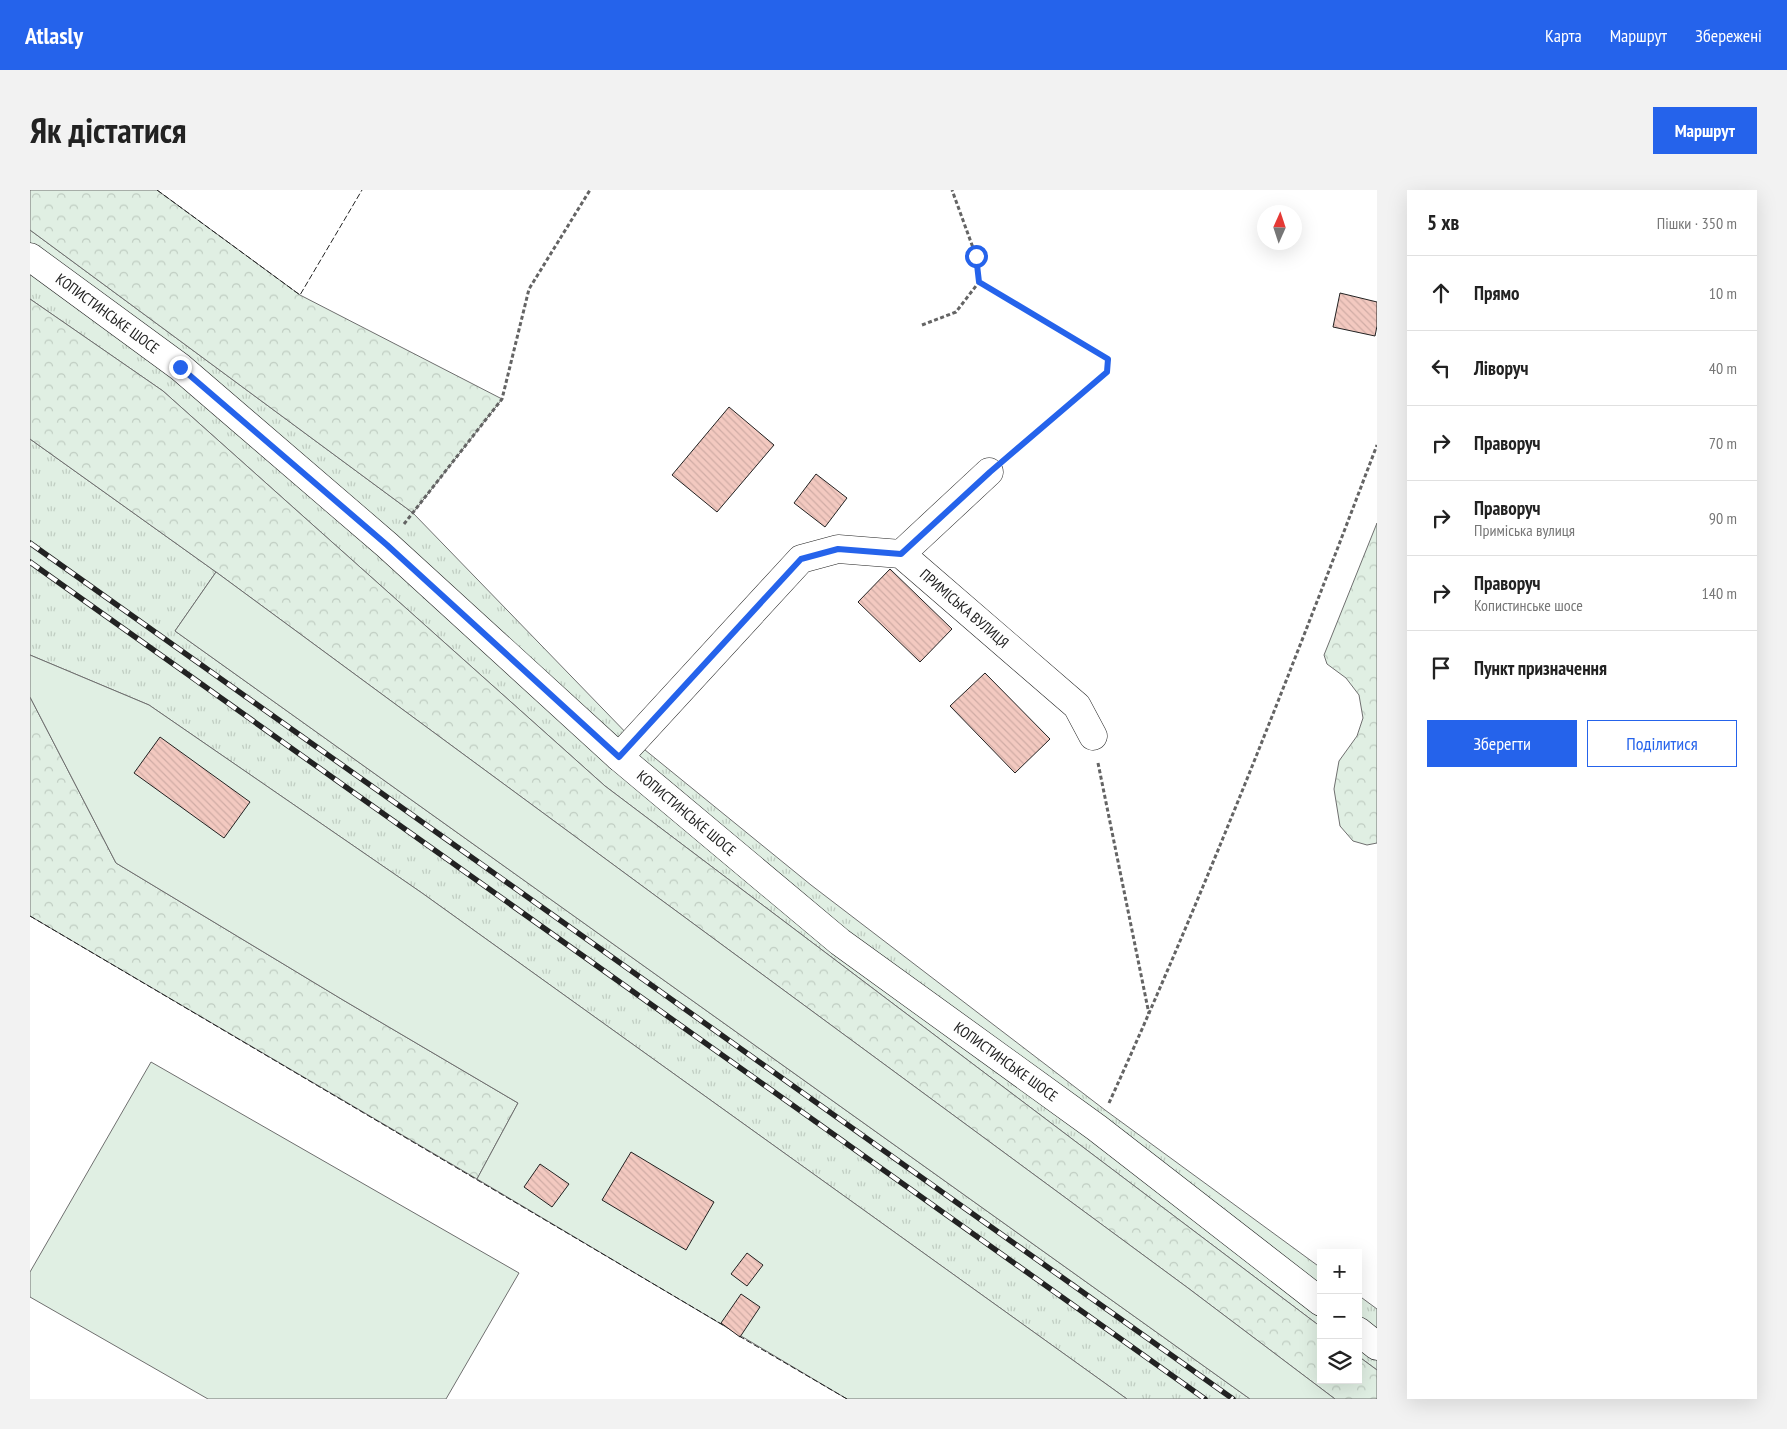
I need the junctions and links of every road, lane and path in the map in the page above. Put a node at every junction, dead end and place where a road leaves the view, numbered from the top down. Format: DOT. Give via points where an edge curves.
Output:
graph roads {
  1 [pos="590,190"];
  2 [pos="952,190"];
  3 [pos="30,257"];
  4 [pos="979,282"];
  5 [pos="922,325"];
  6 [pos="1377,445"];
  7 [pos="990,472"];
  8 [pos="387,545"];
  9 [pos="901,554"];
  10 [pos="1093,736"];
  11 [pos="619,757"];
  12 [pos="1149,1015"];
  13 [pos="1097,1128"];
  14 [pos="1317,1299"];
  1 -- 8 [label="path" via="529,289 502,399"];
  2 -- 4 [label="path" via="976,256"];
  3 -- 8 [label="street, КОПИСТИНСЬКЕ ШОСЕ" via="180,367"];
  4 -- 5 [label="path" via="956,312"];
  4 -- 7 [label="path" via="1108,359 1107,372"];
  6 -- 12 [label="path" via="1258,756"];
  7 -- 9 [label="street"];
  8 -- 11 [label="street, КОПИСТИНСЬКЕ ШОСЕ"];
  9 -- 10 [label="street, ПРИМІСЬКА ВУЛИЦЯ" via="1077,706"];
  9 -- 11 [label="street" via="838,549 801,559"];
  10 -- 12 [label="path"];
  11 -- 13 [label="street, КОПИСТИНСЬКЕ ШОСЕ" via="840,942"];
  12 -- 13 [label="path"];
  13 -- 14 [label="street, КОПИСТИНСЬКЕ ШОСЕ"];
}
